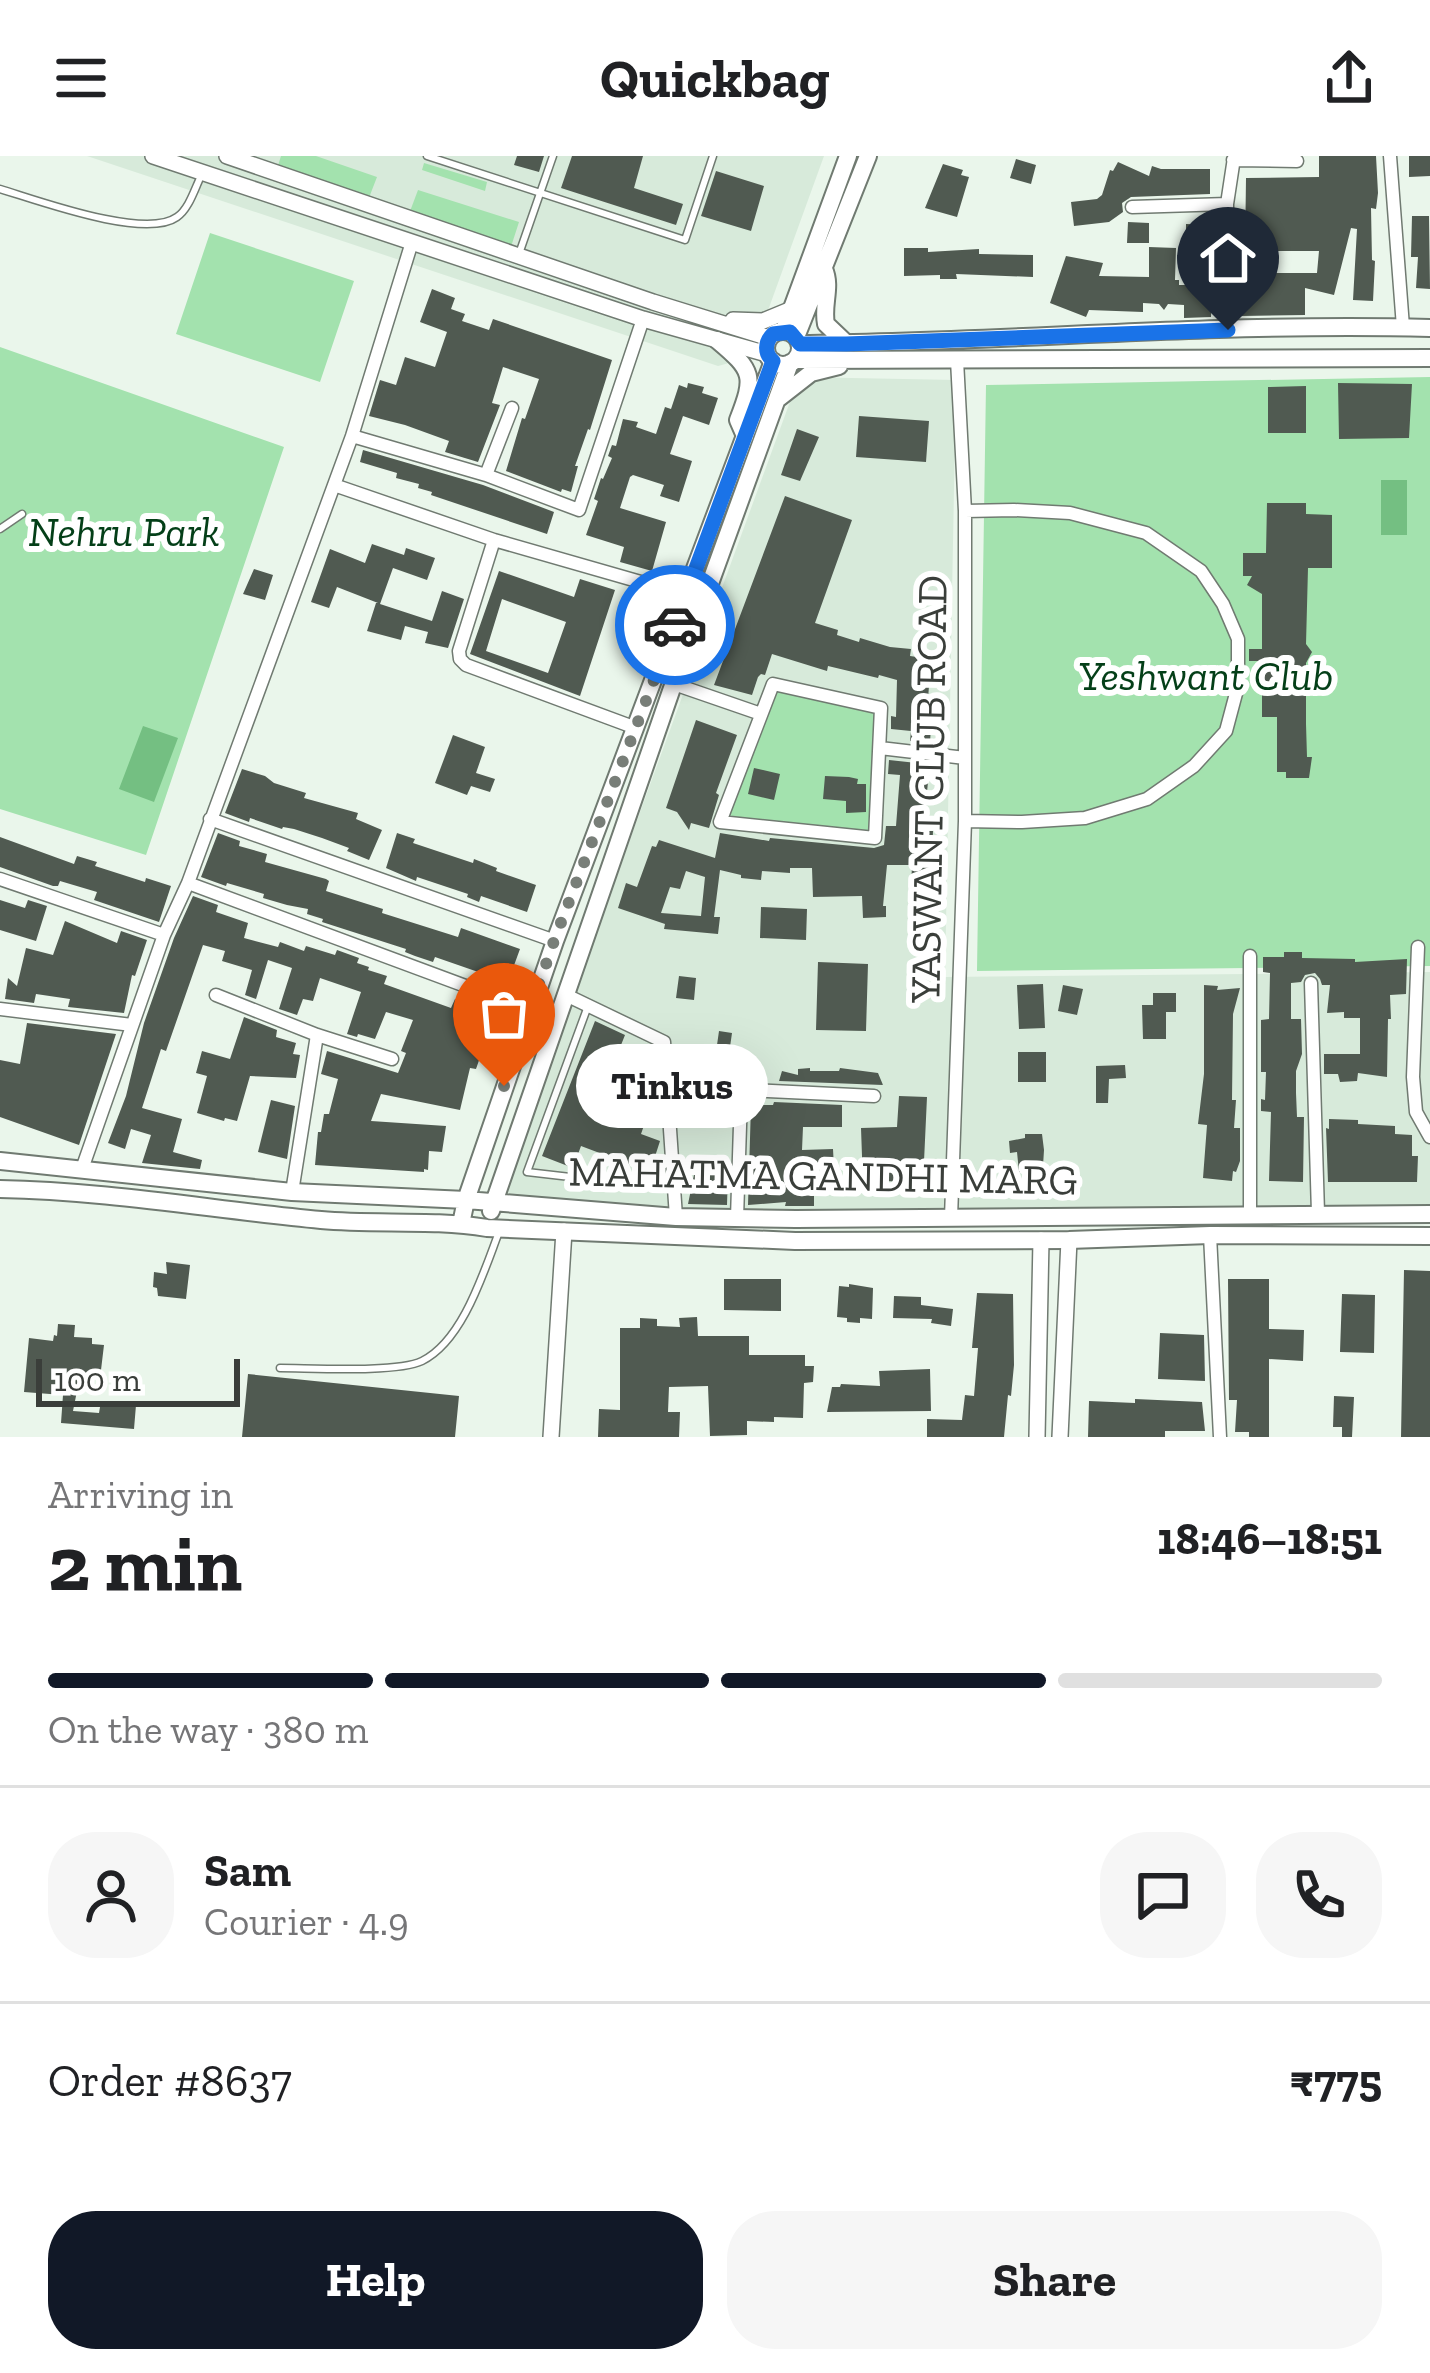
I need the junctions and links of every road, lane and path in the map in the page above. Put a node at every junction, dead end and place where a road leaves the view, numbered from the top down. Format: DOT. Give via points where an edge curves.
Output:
graph roads {
  1 [pos="153,156"];
  2 [pos="227,156"];
  3 [pos="428,156"];
  4 [pos="553,156"];
  5 [pos="713,156"];
  6 [pos="848,156"];
  7 [pos="868,156"];
  8 [pos="1390,156"];
  9 [pos="1234,158"];
  10 [pos="1297,161"];
  11 [pos="202,172"];
  12 [pos="0,189"];
  13 [pos="541,192"];
  14 [pos="1227,204"];
  15 [pos="1132,207"];
  16 [pos="412,242"];
  17 [pos="518,255"];
  18 [pos="824,268"];
  19 [pos="792,309"];
  20 [pos="644,320"];
  21 [pos="712,320"];
  22 [pos="1402,327"];
  23 [pos="1430,328"];
  24 [pos="1228,330"];
  25 [pos="717,340"];
  26 [pos="785,348"];
  27 [pos="848,352"];
  28 [pos="1430,358"];
  29 [pos="957,360"];
  30 [pos="777,399"];
  31 [pos="512,408"];
  32 [pos="352,436"];
  33 [pos="745,436"];
  34 [pos="486,476"];
  35 [pos="334,485"];
  36 [pos="964,511"];
  37 [pos="22,514"];
  38 [pos="0,529"];
  39 [pos="494,540"];
  40 [pos="686,595"];
  41 [pos="674,684"];
  42 [pos="761,714"];
  43 [pos="636,728"];
  44 [pos="880,748"];
  45 [pos="965,758"];
  46 [pos="210,819"];
  47 [pos="965,821"];
  48 [pos="0,879"];
  49 [pos="188,883"];
  50 [pos="164,935"];
  51 [pos="554,941"];
  52 [pos="1418,947"];
  53 [pos="1250,956"];
  54 [pos="1311,983"];
  55 [pos="216,995"];
  56 [pos="566,995"];
  57 [pos="588,1006"];
  58 [pos="0,1009"];
  59 [pos="530,1010"];
  60 [pos="132,1024"];
  61 [pos="1423,1029"];
  62 [pos="316,1035"];
  63 [pos="392,1059"];
  64 [pos="874,1096"];
  65 [pos="1430,1137"];
  66 [pos="0,1161"];
  67 [pos="82,1169"];
  68 [pos="674,1189"];
  69 [pos="0,1190"];
  70 [pos="292,1192"];
  71 [pos="466,1200"];
  72 [pos="494,1202"];
  73 [pos="1250,1214"];
  74 [pos="1318,1214"];
  75 [pos="1430,1214"];
  76 [pos="676,1216"];
  77 [pos="737,1217"];
  78 [pos="951,1218"];
  79 [pos="461,1224"];
  80 [pos="494,1229"];
  81 [pos="564,1232"];
  82 [pos="1210,1235"];
  83 [pos="1430,1236"];
  84 [pos="1041,1249"];
  85 [pos="1068,1249"];
  86 [pos="280,1368"];
  87 [pos="550,1437"];
  88 [pos="1037,1437"];
  89 [pos="1060,1437"];
  90 [pos="1220,1437"];
  1 -- 11 [label="street"];
  2 -- 17 [label="street"];
  3 -- 13 [label="lane"];
  4 -- 13 [label="lane"];
  5 -- 13 [label="lane" via="685,240"];
  6 -- 19 [label="main road"];
  7 -- 18 [label="main road"];
  8 -- 22 [label="street"];
  9 -- 10 [label="street"];
  9 -- 14 [label="street"];
  11 -- 12 [label="lane" via="182,213 162,223 108,220"];
  11 -- 16 [label="street"];
  13 -- 17 [label="lane"];
  14 -- 15 [label="street"];
  14 -- 24 [label="street"];
  16 -- 20 [label="street"];
  16 -- 32 [label="street"];
  17 -- 21 [label="street"];
  18 -- 26 [label="main road"];
  18 -- 27 [label="main road" via="826,325"];
  19 -- 21 [label="street" via="763,320"];
  19 -- 26 [label="main road"];
  20 -- 25 [label="street"];
  20 -- 34 [label="street" via="579,510"];
  21 -- 26 [label="street"];
  22 -- 23 [label="main road"];
  22 -- 24 [label="main road"];
  24 -- 27 [label="main road"];
  25 -- 26 [label="street"];
  25 -- 33 [label="main road" via="748,375 739,421"];
  26 -- 27 [label="main road"];
  26 -- 30 [label="main road"];
  26 -- 33 [label="main road"];
  27 -- 29 [label="main road"];
  27 -- 30 [label="main road" via="834,370 811,373"];
  28 -- 29 [label="main road"];
  29 -- 36 [label="street, YASWANT CLUB ROAD"];
  30 -- 41 [label="main road"];
  31 -- 34 [label="street"];
  32 -- 34 [label="street"];
  32 -- 35 [label="street"];
  33 -- 40 [label="main road"];
  35 -- 39 [label="street"];
  35 -- 46 [label="street"];
  36 -- 45 [label="street, YASWANT CLUB ROAD"];
  36 -- 47 [label="street" via="1070,513 1146,533 1202,571 1238,639 1238,686 1226,730 1194,766 1147,799 1085,818"];
  37 -- 38 [label="lane"];
  39 -- 40 [label="street"];
  39 -- 43 [label="street" via="460,659"];
  40 -- 43 [label="main road"];
  41 -- 42 [label="street"];
  41 -- 56 [label="main road"];
  42 -- 44 [label="street" via="773,684 881,708"];
  42 -- 44 [label="street" via="720,822 875,838"];
  43 -- 51 [label="main road"];
  44 -- 45 [label="street"];
  45 -- 47 [label="street, YASWANT CLUB ROAD"];
  46 -- 49 [label="street"];
  46 -- 51 [label="street"];
  47 -- 78 [label="street, YASWANT CLUB ROAD"];
  48 -- 50 [label="street"];
  49 -- 50 [label="street"];
  49 -- 59 [label="street"];
  50 -- 60 [label="street"];
  51 -- 59 [label="main road"];
  52 -- 61 [label="street"];
  53 -- 73 [label="street"];
  54 -- 74 [label="street"];
  55 -- 62 [label="street"];
  56 -- 57 [label="street"];
  56 -- 72 [label="main road"];
  57 -- 68 [label="street" via="664,1042"];
  57 -- 68 [label="lane" via="527,1172"];
  58 -- 60 [label="street"];
  59 -- 71 [label="main road"];
  60 -- 67 [label="street"];
  61 -- 65 [label="street" via="1413,1077 1416,1112"];
  62 -- 63 [label="street"];
  62 -- 70 [label="street"];
  64 -- 77 [label="street" via="741,1095"];
  66 -- 67 [label="main road, MAHATMA GANDHI MARG"];
  67 -- 70 [label="main road, MAHATMA GANDHI MARG"];
  68 -- 76 [label="street"];
  69 -- 79 [label="main road, MAHATMA GANDHI MARG" via="328,1221"];
  70 -- 71 [label="main road, MAHATMA GANDHI MARG"];
  71 -- 72 [label="main road, MAHATMA GANDHI MARG"];
  71 -- 79 [label="main road"];
  72 -- 76 [label="main road, MAHATMA GANDHI MARG"];
  72 -- 80 [label="main road"];
  73 -- 74 [label="main road, MAHATMA GANDHI MARG"];
  73 -- 78 [label="main road, MAHATMA GANDHI MARG"];
  74 -- 75 [label="main road, MAHATMA GANDHI MARG"];
  76 -- 77 [label="main road, MAHATMA GANDHI MARG"];
  77 -- 78 [label="main road, MAHATMA GANDHI MARG"];
  79 -- 80 [label="main road, MAHATMA GANDHI MARG"];
  80 -- 81 [label="main road, MAHATMA GANDHI MARG"];
  80 -- 86 [label="lane" via="473,1300 426,1360"];
  81 -- 84 [label="main road, MAHATMA GANDHI MARG"];
  81 -- 87 [label="street"];
  82 -- 83 [label="main road, MAHATMA GANDHI MARG"];
  82 -- 85 [label="main road, MAHATMA GANDHI MARG"];
  82 -- 90 [label="street"];
  84 -- 85 [label="main road, MAHATMA GANDHI MARG"];
  84 -- 88 [label="street"];
  85 -- 89 [label="street"];
}
